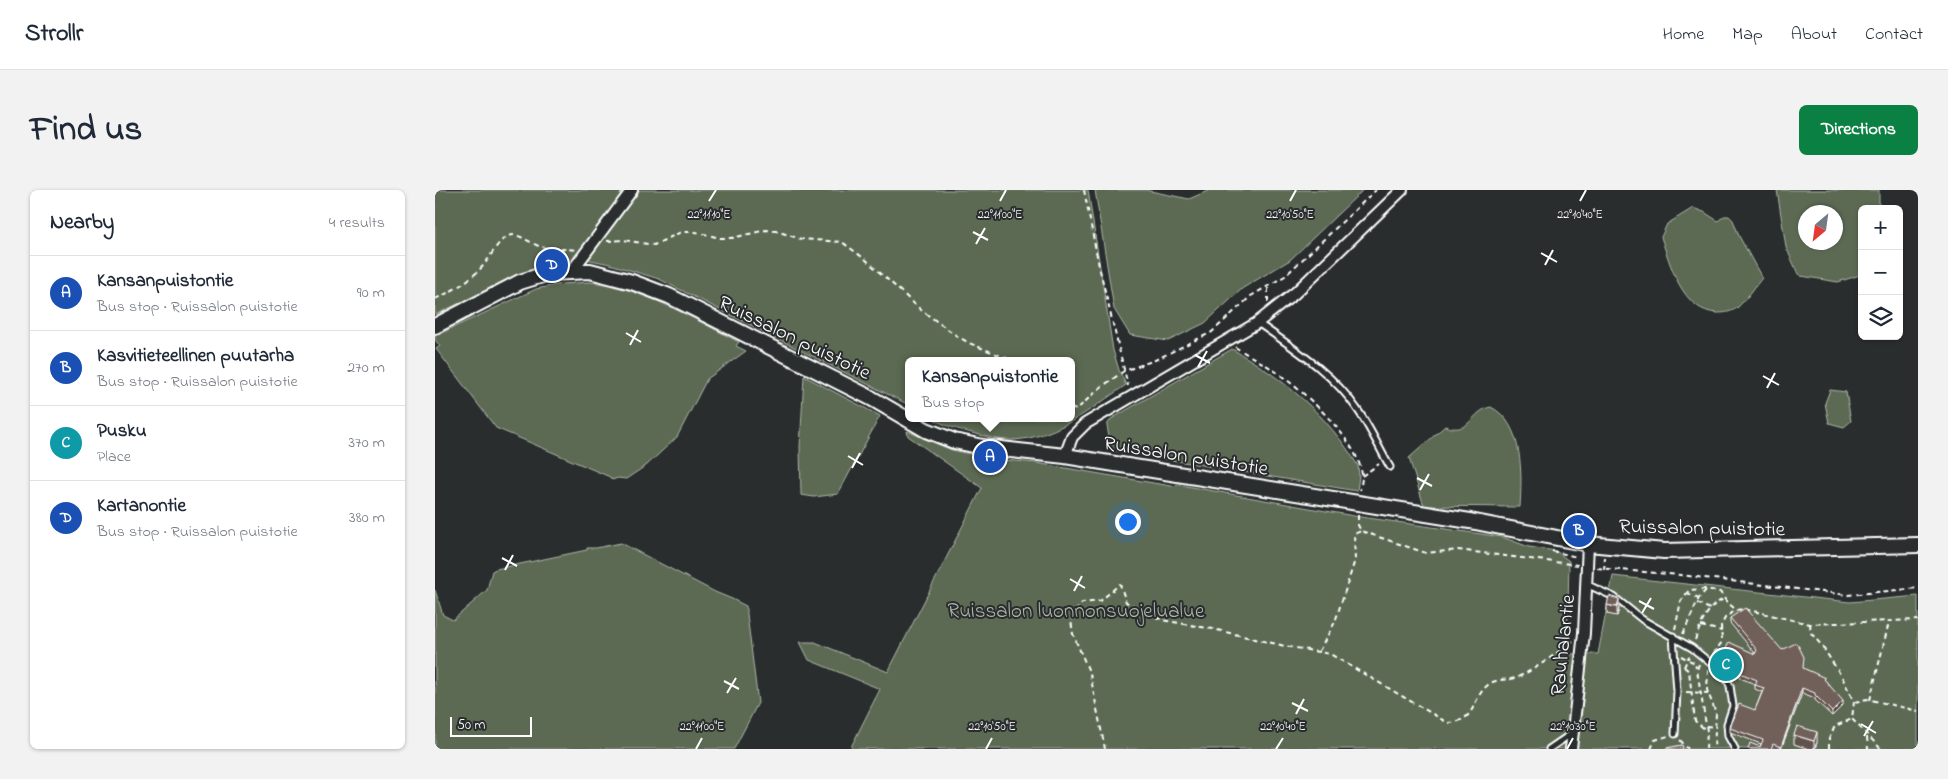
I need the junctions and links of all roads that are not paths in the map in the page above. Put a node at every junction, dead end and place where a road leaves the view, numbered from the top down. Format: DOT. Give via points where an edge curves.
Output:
graph roads {
  1 [pos="632,190"];
  2 [pos="1402,190"];
  3 [pos="572,271"];
  4 [pos="1257,323"];
  5 [pos="435,326"];
  6 [pos="905,418"];
  7 [pos="912,422"];
  8 [pos="1065,456"];
  9 [pos="1390,467"];
  10 [pos="1588,544"];
  11 [pos="1918,545"];
  12 [pos="1587,584"];
  13 [pos="1673,636"];
  14 [pos="1571,734"];
  15 [pos="1675,734"];
  16 [pos="1549,749"];
  17 [pos="1571,749"];
  18 [pos="1735,749"];
  1 -- 3 [label="street"];
  2 -- 4 [label="street" via="1295,293"];
  3 -- 5 [label="street, Ruissalon puistotie" via="549,273 520,282"];
  3 -- 6 [label="street, Ruissalon puistotie" via="607,275 669,296"];
  4 -- 8 [label="street" via="1085,424 1072,437"];
  4 -- 9 [label="lane" via="1336,384 1357,409"];
  7 -- 8 [label="street, Ruissalon puistotie" via="954,441"];
  8 -- 10 [label="street, Ruissalon puistotie" via="1470,521"];
  10 -- 11 [label="street, Ruissalon puistotie" via="1664,551"];
  10 -- 12 [label="street, Rauhalantie"];
  12 -- 13 [label="lane" via="1614,597 1643,620"];
  12 -- 14 [label="street, Rauhalantie"];
  13 -- 15 [label="lane" via="1677,691"];
  13 -- 18 [label="lane" via="1725,675 1733,706 1727,730"];
  14 -- 16 [label="lane"];
  14 -- 17 [label="street, Rauhalantie"];
}
